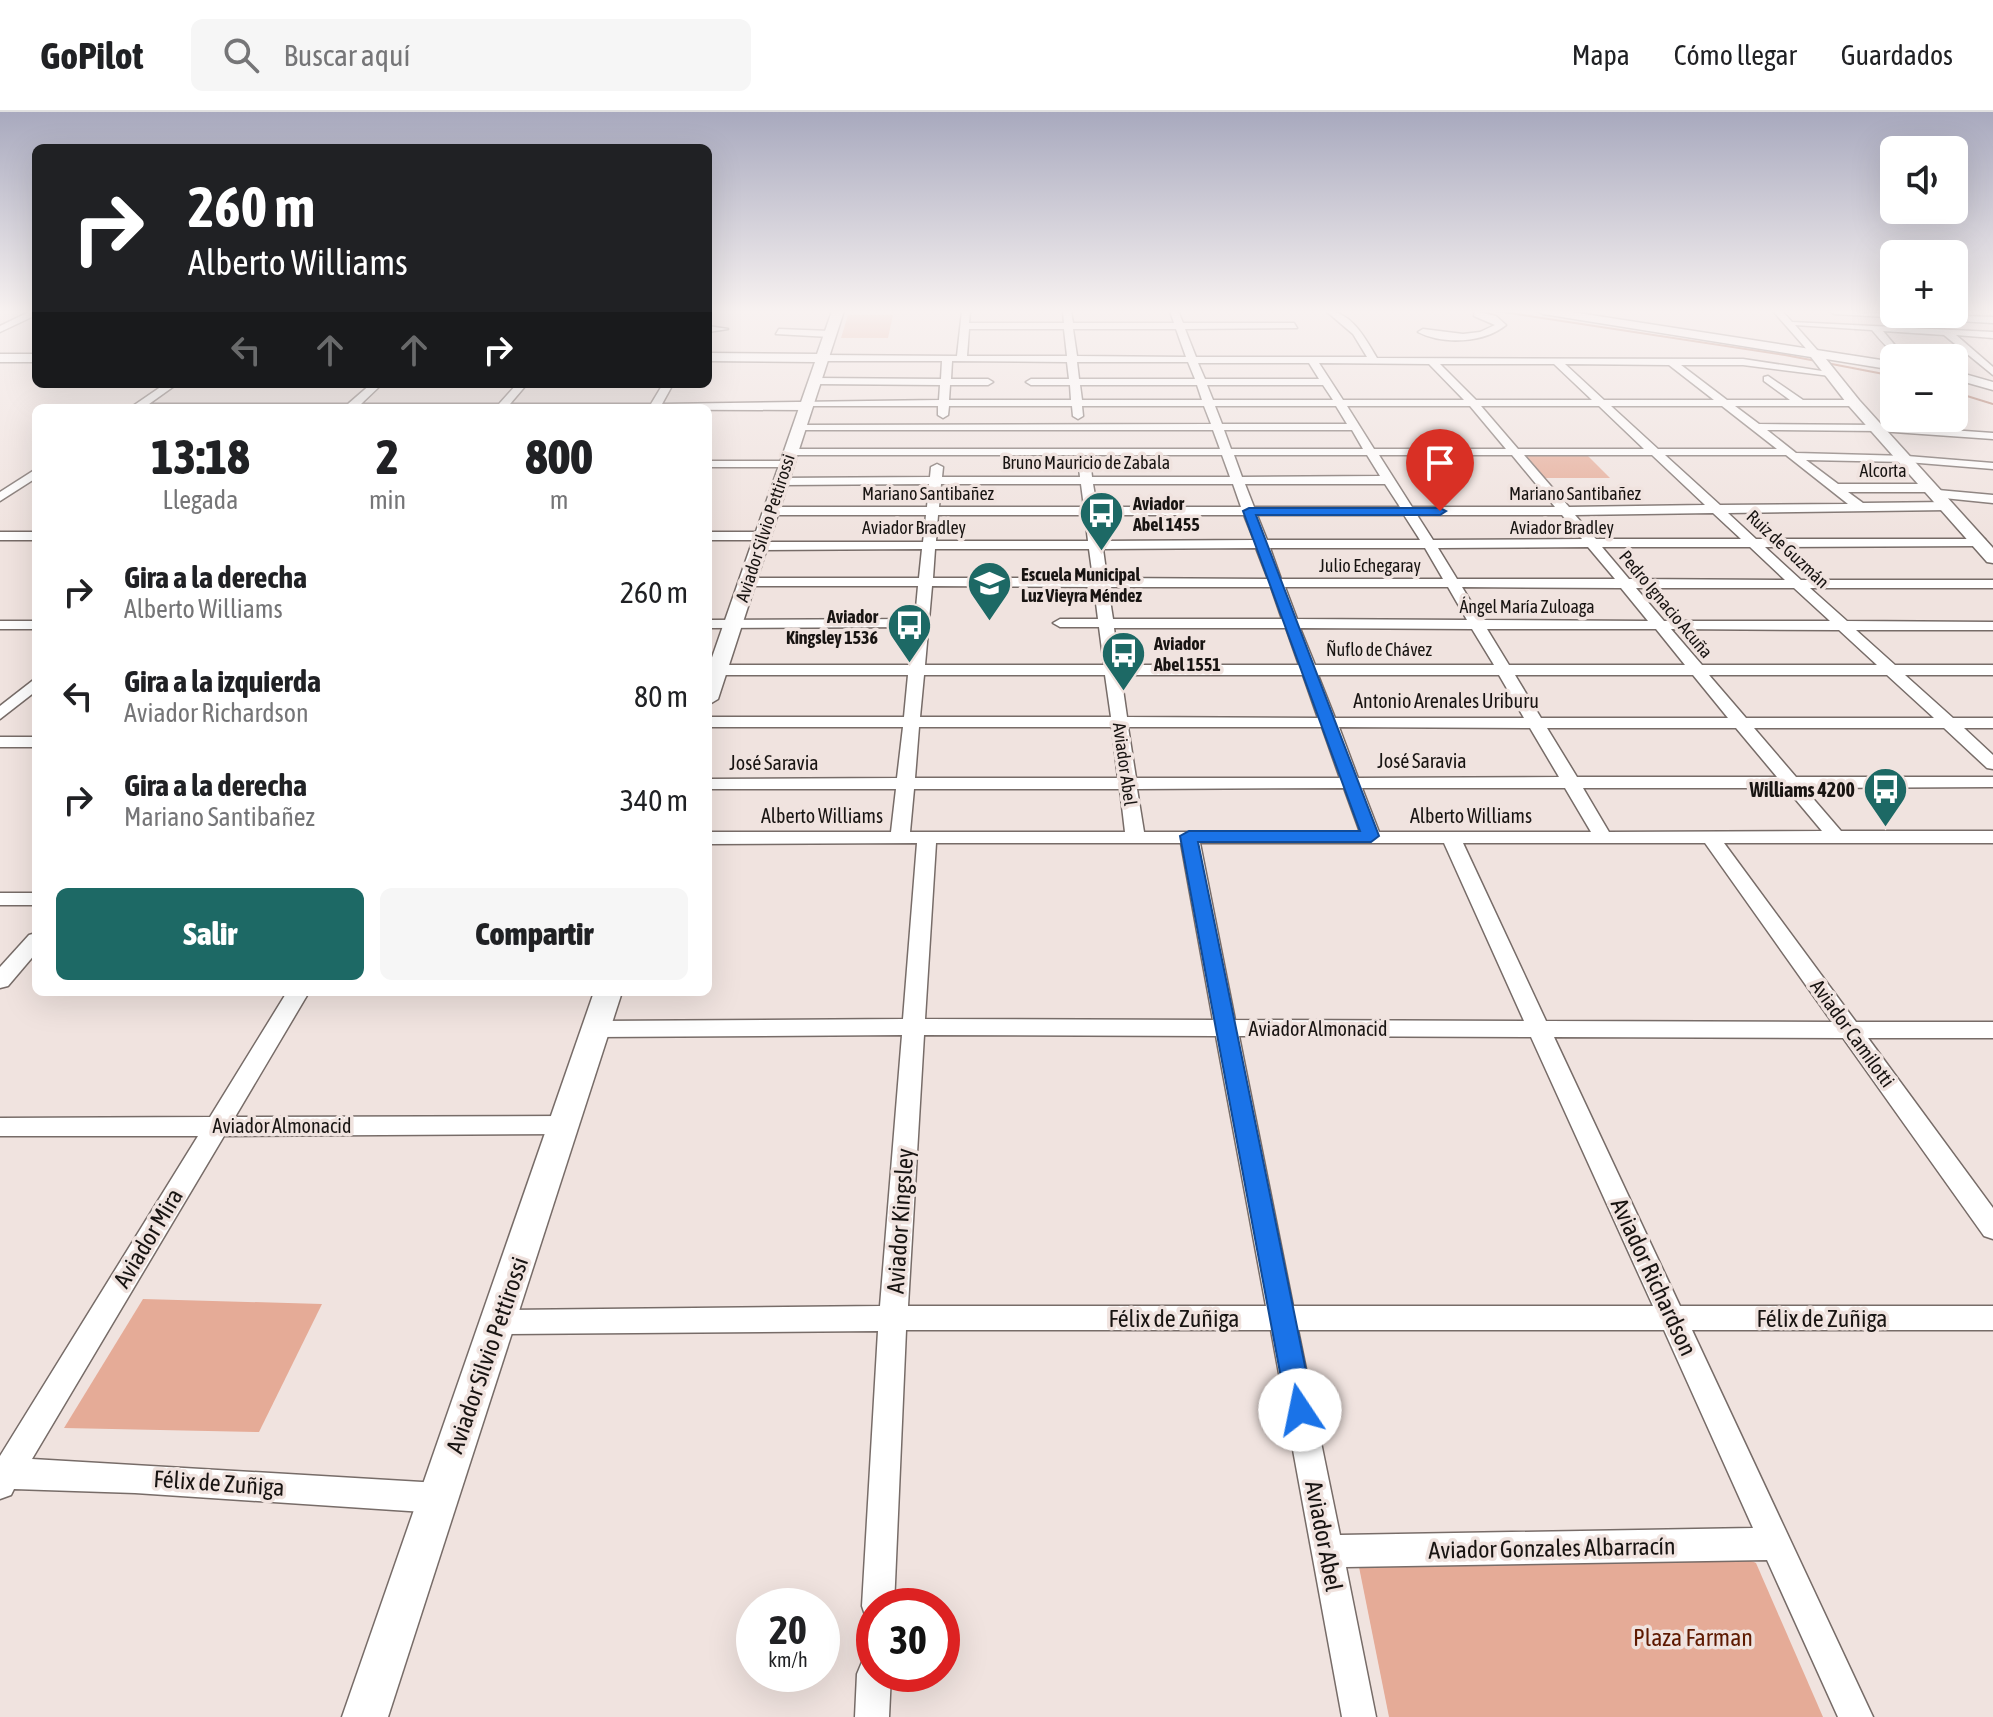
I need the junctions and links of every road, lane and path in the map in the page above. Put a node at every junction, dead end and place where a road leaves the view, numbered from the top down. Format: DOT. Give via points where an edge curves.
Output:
graph roads {
  1 [pos="813,386"];
  2 [pos="945,386"];
  3 [pos="1075,386"];
  4 [pos="1202,386"];
  5 [pos="1330,386"];
  6 [pos="1456,386"];
  7 [pos="1584,386"];
  8 [pos="1701,386"];
  9 [pos="1777,386"];
  10 [pos="1841,386"];
  11 [pos="166,388"];
  12 [pos="372,388"];
  13 [pos="519,388"];
  14 [pos="944,403"];
  15 [pos="1077,403"];
  16 [pos="1209,403"];
  17 [pos="1341,403"];
  18 [pos="1473,403"];
  19 [pos="1604,403"];
  20 [pos="1723,403"];
  21 [pos="1801,403"];
  22 [pos="1854,403"];
  23 [pos="141,404"];
  24 [pos="354,404"];
  25 [pos="505,404"];
  26 [pos="807,405"];
  27 [pos="712,407"];
  28 [pos="799,427"];
  29 [pos="941,427"];
  30 [pos="1080,427"];
  31 [pos="1218,427"];
  32 [pos="1355,427"];
  33 [pos="1756,427"];
  34 [pos="1879,428"];
  35 [pos="1993,436"];
  36 [pos="939,452"];
  37 [pos="1083,452"];
  38 [pos="1227,452"];
  39 [pos="1371,452"];
  40 [pos="1514,452"];
  41 [pos="1657,452"];
  42 [pos="1792,454"];
  43 [pos="1907,459"];
  44 [pos="712,464"];
  45 [pos="786,466"];
  46 [pos="1993,466"];
  47 [pos="32,476"];
  48 [pos="1086,479"];
  49 [pos="936,480"];
  50 [pos="1237,480"];
  51 [pos="1390,480"];
  52 [pos="1835,488"];
  53 [pos="1939,496"];
  54 [pos="0,497"];
  55 [pos="1993,499"];
  56 [pos="1860,507"];
  57 [pos="1718,509"];
  58 [pos="771,511"];
  59 [pos="933,511"];
  60 [pos="1090,511"];
  61 [pos="1249,511"];
  62 [pos="1409,511"];
  63 [pos="1565,511"];
  64 [pos="0,536"];
  65 [pos="32,536"];
  66 [pos="712,536"];
  67 [pos="1982,537"];
  68 [pos="761,541"];
  69 [pos="1755,543"];
  70 [pos="1095,544"];
  71 [pos="929,545"];
  72 [pos="1260,545"];
  73 [pos="1430,545"];
  74 [pos="1593,545"];
  75 [pos="1993,558"];
  76 [pos="747,582"];
  77 [pos="925,582"];
  78 [pos="1100,582"];
  79 [pos="1624,582"];
  80 [pos="1275,583"];
  81 [pos="1452,583"];
  82 [pos="1798,583"];
  83 [pos="1993,584"];
  84 [pos="922,623"];
  85 [pos="1060,623"];
  86 [pos="1476,623"];
  87 [pos="712,624"];
  88 [pos="733,624"];
  89 [pos="1106,624"];
  90 [pos="1290,624"];
  91 [pos="1660,624"];
  92 [pos="0,625"];
  93 [pos="32,625"];
  94 [pos="1843,625"];
  95 [pos="1993,626"];
  96 [pos="1307,668"];
  97 [pos="1504,669"];
  98 [pos="1697,669"];
  99 [pos="718,670"];
  100 [pos="917,670"];
  101 [pos="1113,670"];
  102 [pos="1893,670"];
  103 [pos="1993,670"];
  104 [pos="32,686"];
  105 [pos="712,687"];
  106 [pos="0,714"];
  107 [pos="712,722"];
  108 [pos="1327,722"];
  109 [pos="1535,722"];
  110 [pos="1742,722"];
  111 [pos="912,723"];
  112 [pos="1119,723"];
  113 [pos="1948,723"];
  114 [pos="1993,723"];
  115 [pos="0,742"];
  116 [pos="32,742"];
  117 [pos="1993,764"];
  118 [pos="1127,782"];
  119 [pos="1350,782"];
  120 [pos="1572,782"];
  121 [pos="1790,782"];
  122 [pos="1993,782"];
  123 [pos="906,783"];
  124 [pos="712,784"];
  125 [pos="927,836"];
  126 [pos="1135,836"];
  127 [pos="1189,836"];
  128 [pos="1371,836"];
  129 [pos="900,837"];
  130 [pos="1836,837"];
  131 [pos="1993,837"];
  132 [pos="712,838"];
  133 [pos="1451,838"];
  134 [pos="1604,838"];
  135 [pos="1711,838"];
  136 [pos="0,899"];
  137 [pos="32,899"];
  138 [pos="32,945"];
  139 [pos="0,981"];
  140 [pos="296,996"];
  141 [pos="607,996"];
  142 [pos="913,1027"];
  143 [pos="1226,1027"];
  144 [pos="596,1029"];
  145 [pos="1851,1029"];
  146 [pos="1541,1030"];
  147 [pos="1993,1030"];
  148 [pos="217,1125"];
  149 [pos="565,1125"];
  150 [pos="0,1127"];
  151 [pos="1993,1228"];
  152 [pos="893,1318"];
  153 [pos="1283,1318"];
  154 [pos="1673,1318"];
  155 [pos="1993,1318"];
  156 [pos="499,1322"];
  157 [pos="2,1477"];
  158 [pos="439,1498"];
  159 [pos="1777,1544"];
  160 [pos="1327,1551"];
  161 [pos="879,1588"];
  162 [pos="873,1692"];
  163 [pos="365,1717"];
  164 [pos="872,1717"];
  165 [pos="1359,1717"];
  166 [pos="1856,1717"];
  1 -- 26 [label="main road, Aviador Silvio Pettirossi"];
  2 -- 14 [label="street"];
  3 -- 15 [label="street, Aviador Abel"];
  4 -- 16 [label="street"];
  5 -- 17 [label="street"];
  6 -- 18 [label="street, Pedro Ignacio Acuña"];
  7 -- 19 [label="street, Ruiz de Guzmán"];
  8 -- 20 [label="street"];
  9 -- 21 [label="street"];
  10 -- 22 [label="main road"];
  11 -- 23 [label="street"];
  12 -- 24 [label="street"];
  13 -- 25 [label="street"];
  14 -- 15 [label="street"];
  14 -- 26 [label="street"];
  14 -- 29 [label="street"];
  15 -- 16 [label="street"];
  15 -- 30 [label="street, Aviador Abel"];
  16 -- 17 [label="street"];
  16 -- 31 [label="street"];
  17 -- 18 [label="street"];
  17 -- 32 [label="street"];
  18 -- 19 [label="street"];
  18 -- 40 [label="street, Pedro Ignacio Acuña"];
  19 -- 20 [label="street"];
  19 -- 41 [label="street, Ruiz de Guzmán"];
  20 -- 21 [label="street"];
  20 -- 33 [label="street"];
  21 -- 22 [label="street"];
  22 -- 34 [label="main road"];
  26 -- 27 [label="street"];
  26 -- 28 [label="main road, Aviador Silvio Pettirossi"];
  28 -- 29 [label="street"];
  28 -- 45 [label="main road, Aviador Silvio Pettirossi"];
  29 -- 30 [label="street"];
  29 -- 36 [label="street"];
  30 -- 31 [label="street"];
  30 -- 37 [label="street, Aviador Abel"];
  31 -- 32 [label="street"];
  31 -- 38 [label="street"];
  32 -- 39 [label="street"];
  33 -- 34 [label="street"];
  33 -- 42 [label="street"];
  34 -- 35 [label="street"];
  34 -- 43 [label="main road"];
  36 -- 37 [label="street"];
  36 -- 45 [label="street"];
  36 -- 49 [label="street"];
  37 -- 38 [label="street"];
  37 -- 48 [label="street, Aviador Abel"];
  38 -- 39 [label="street"];
  38 -- 50 [label="street"];
  39 -- 40 [label="street"];
  39 -- 51 [label="street"];
  40 -- 41 [label="street"];
  40 -- 63 [label="street, Pedro Ignacio Acuña"];
  41 -- 42 [label="street"];
  41 -- 57 [label="street, Ruiz de Guzmán"];
  42 -- 43 [label="street"];
  42 -- 52 [label="street"];
  43 -- 46 [label="street"];
  43 -- 53 [label="main road"];
  44 -- 45 [label="street"];
  45 -- 49 [label="street, Bruno Mauricio de Zabala"];
  45 -- 58 [label="main road, Aviador Silvio Pettirossi"];
  47 -- 54 [label="street"];
  48 -- 49 [label="street, Bruno Mauricio de Zabala"];
  48 -- 50 [label="street, Bruno Mauricio de Zabala"];
  48 -- 60 [label="street, Aviador Abel"];
  49 -- 59 [label="street"];
  50 -- 51 [label="street, Bruno Mauricio de Zabala"];
  50 -- 61 [label="street"];
  51 -- 62 [label="street"];
  52 -- 53 [label="street, Alcorta"];
  52 -- 56 [label="street"];
  53 -- 55 [label="street"];
  53 -- 56 [label="street, Mariano Santibañez"];
  53 -- 67 [label="main road"];
  56 -- 57 [label="street, Mariano Santibañez"];
  57 -- 63 [label="street, Mariano Santibañez"];
  57 -- 69 [label="street, Ruiz de Guzmán"];
  58 -- 59 [label="street, Mariano Santibañez"];
  58 -- 68 [label="main road, Aviador Silvio Pettirossi"];
  59 -- 60 [label="street, Mariano Santibañez"];
  59 -- 71 [label="street"];
  60 -- 61 [label="street, Mariano Santibañez"];
  60 -- 70 [label="street, Aviador Abel"];
  61 -- 62 [label="street, Mariano Santibañez"];
  61 -- 72 [label="street"];
  62 -- 63 [label="street, Mariano Santibañez"];
  62 -- 73 [label="street"];
  63 -- 74 [label="street, Pedro Ignacio Acuña"];
  64 -- 65 [label="street"];
  66 -- 68 [label="street, Aviador Bradley"];
  67 -- 69 [label="street, Aviador Bradley"];
  67 -- 75 [label="main road"];
  68 -- 71 [label="street, Aviador Bradley"];
  68 -- 76 [label="main road, Aviador Silvio Pettirossi"];
  69 -- 74 [label="street, Aviador Bradley"];
  69 -- 82 [label="street, Ruiz de Guzmán"];
  70 -- 71 [label="street, Aviador Bradley"];
  70 -- 72 [label="street, Aviador Bradley"];
  70 -- 78 [label="street, Aviador Abel"];
  71 -- 77 [label="street"];
  72 -- 73 [label="street, Aviador Bradley"];
  72 -- 80 [label="street"];
  73 -- 74 [label="street, Aviador Bradley"];
  73 -- 81 [label="street"];
  74 -- 79 [label="street, Pedro Ignacio Acuña"];
  76 -- 77 [label="street, Julio Echegaray"];
  76 -- 88 [label="main road, Aviador Silvio Pettirossi"];
  77 -- 78 [label="street, Julio Echegaray"];
  77 -- 84 [label="street"];
  78 -- 80 [label="street, Julio Echegaray"];
  78 -- 89 [label="street, Aviador Abel"];
  79 -- 81 [label="street, Julio Echegaray"];
  79 -- 82 [label="street, Julio Echegaray"];
  79 -- 91 [label="street, Pedro Ignacio Acuña"];
  80 -- 81 [label="street, Julio Echegaray"];
  80 -- 90 [label="street"];
  81 -- 86 [label="street"];
  82 -- 83 [label="street, Julio Echegaray"];
  82 -- 94 [label="street, Ruiz de Guzmán"];
  84 -- 88 [label="street"];
  84 -- 100 [label="street"];
  85 -- 89 [label="street, Ángel María Zuloaga"];
  86 -- 90 [label="street, Ángel María Zuloaga"];
  86 -- 91 [label="street, Ángel María Zuloaga"];
  86 -- 97 [label="street"];
  87 -- 88 [label="street"];
  88 -- 99 [label="main road, Aviador Silvio Pettirossi"];
  89 -- 90 [label="street, Ángel María Zuloaga"];
  89 -- 101 [label="street, Aviador Abel"];
  90 -- 96 [label="street"];
  91 -- 94 [label="street, Ángel María Zuloaga"];
  91 -- 98 [label="street, Pedro Ignacio Acuña"];
  92 -- 93 [label="street"];
  94 -- 95 [label="street, Ángel María Zuloaga"];
  94 -- 102 [label="street, Ruiz de Guzmán"];
  96 -- 97 [label="street, Ñuflo de Chávez"];
  96 -- 101 [label="street, Ñuflo de Chávez"];
  96 -- 108 [label="street"];
  97 -- 98 [label="street, Ñuflo de Chávez"];
  97 -- 109 [label="street"];
  98 -- 102 [label="street, Ñuflo de Chávez"];
  98 -- 110 [label="street, Pedro Ignacio Acuña"];
  99 -- 100 [label="street, Ñuflo de Chávez"];
  99 -- 105 [label="main road, Aviador Silvio Pettirossi"];
  100 -- 101 [label="street, Ñuflo de Chávez"];
  100 -- 111 [label="street"];
  101 -- 112 [label="street, Aviador Abel"];
  102 -- 103 [label="street, Ñuflo de Chávez"];
  102 -- 113 [label="street, Ruiz de Guzmán"];
  104 -- 106 [label="street"];
  107 -- 111 [label="street, Antonio Arenales Uriburu"];
  108 -- 109 [label="street, Antonio Arenales Uriburu"];
  108 -- 112 [label="street, Antonio Arenales Uriburu"];
  108 -- 119 [label="street"];
  109 -- 110 [label="street, Antonio Arenales Uriburu"];
  109 -- 120 [label="street"];
  110 -- 113 [label="street, Antonio Arenales Uriburu"];
  110 -- 121 [label="street, Pedro Ignacio Acuña"];
  111 -- 112 [label="street, Antonio Arenales Uriburu"];
  111 -- 123 [label="street"];
  112 -- 118 [label="street, Aviador Abel"];
  113 -- 114 [label="street, Antonio Arenales Uriburu"];
  113 -- 117 [label="street, Ruiz de Guzmán"];
  115 -- 116 [label="street"];
  118 -- 119 [label="street, José Saravia"];
  118 -- 123 [label="street, José Saravia"];
  118 -- 126 [label="street, Aviador Abel"];
  119 -- 120 [label="street, José Saravia"];
  119 -- 128 [label="street"];
  120 -- 121 [label="street, José Saravia"];
  120 -- 134 [label="street"];
  121 -- 122 [label="street, José Saravia"];
  121 -- 130 [label="street, Pedro Ignacio Acuña"];
  123 -- 124 [label="street, José Saravia"];
  123 -- 129 [label="street"];
  125 -- 126 [label="street, Alberto Williams"];
  125 -- 129 [label="street, Alberto Williams"];
  125 -- 142 [label="street, Aviador Kingsley"];
  126 -- 127 [label="street, Alberto Williams"];
  127 -- 128 [label="street, Alberto Williams"];
  127 -- 143 [label="street, Aviador Abel"];
  128 -- 133 [label="street, Alberto Williams"];
  129 -- 132 [label="street, Alberto Williams"];
  130 -- 131 [label="street, Alberto Williams"];
  130 -- 135 [label="street, Alberto Williams"];
  133 -- 134 [label="street, Alberto Williams"];
  133 -- 146 [label="street, Aviador Richardson"];
  134 -- 135 [label="street, Alberto Williams"];
  135 -- 145 [label="street, Aviador Camilotti"];
  136 -- 137 [label="street"];
  138 -- 139 [label="street"];
  140 -- 148 [label="street, Aviador Mira"];
  141 -- 144 [label="main road, Aviador Silvio Pettirossi"];
  142 -- 143 [label="street, Aviador Almonacid"];
  142 -- 144 [label="street, Aviador Almonacid"];
  142 -- 152 [label="street, Aviador Kingsley"];
  143 -- 146 [label="street, Aviador Almonacid"];
  143 -- 153 [label="street, Aviador Abel"];
  144 -- 149 [label="main road, Aviador Silvio Pettirossi"];
  145 -- 146 [label="street, Aviador Almonacid"];
  145 -- 147 [label="street, Aviador Almonacid"];
  145 -- 151 [label="street, Aviador Camilotti"];
  146 -- 154 [label="street, Aviador Richardson"];
  148 -- 149 [label="street, Aviador Almonacid"];
  148 -- 150 [label="street, Aviador Almonacid"];
  148 -- 157 [label="street, Aviador Mira"];
  149 -- 156 [label="main road, Aviador Silvio Pettirossi"];
  152 -- 153 [label="street, Félix de Zuñiga"];
  152 -- 156 [label="street, Félix de Zuñiga"];
  152 -- 161 [label="street, Aviador Kingsley"];
  153 -- 154 [label="street, Félix de Zuñiga"];
  153 -- 160 [label="street, Aviador Abel"];
  154 -- 155 [label="street, Félix de Zuñiga"];
  154 -- 159 [label="street, Aviador Richardson"];
  156 -- 158 [label="main road, Aviador Silvio Pettirossi"];
  157 -- 158 [label="street, Félix de Zuñiga" via="135,1478"];
  158 -- 163 [label="main road, Aviador Silvio Pettirossi"];
  159 -- 160 [label="street, Aviador Gonzales Albarracín"];
  159 -- 166 [label="street, Aviador Richardson"];
  160 -- 165 [label="street, Aviador Abel"];
  162 -- 164 [label="street"];
}
